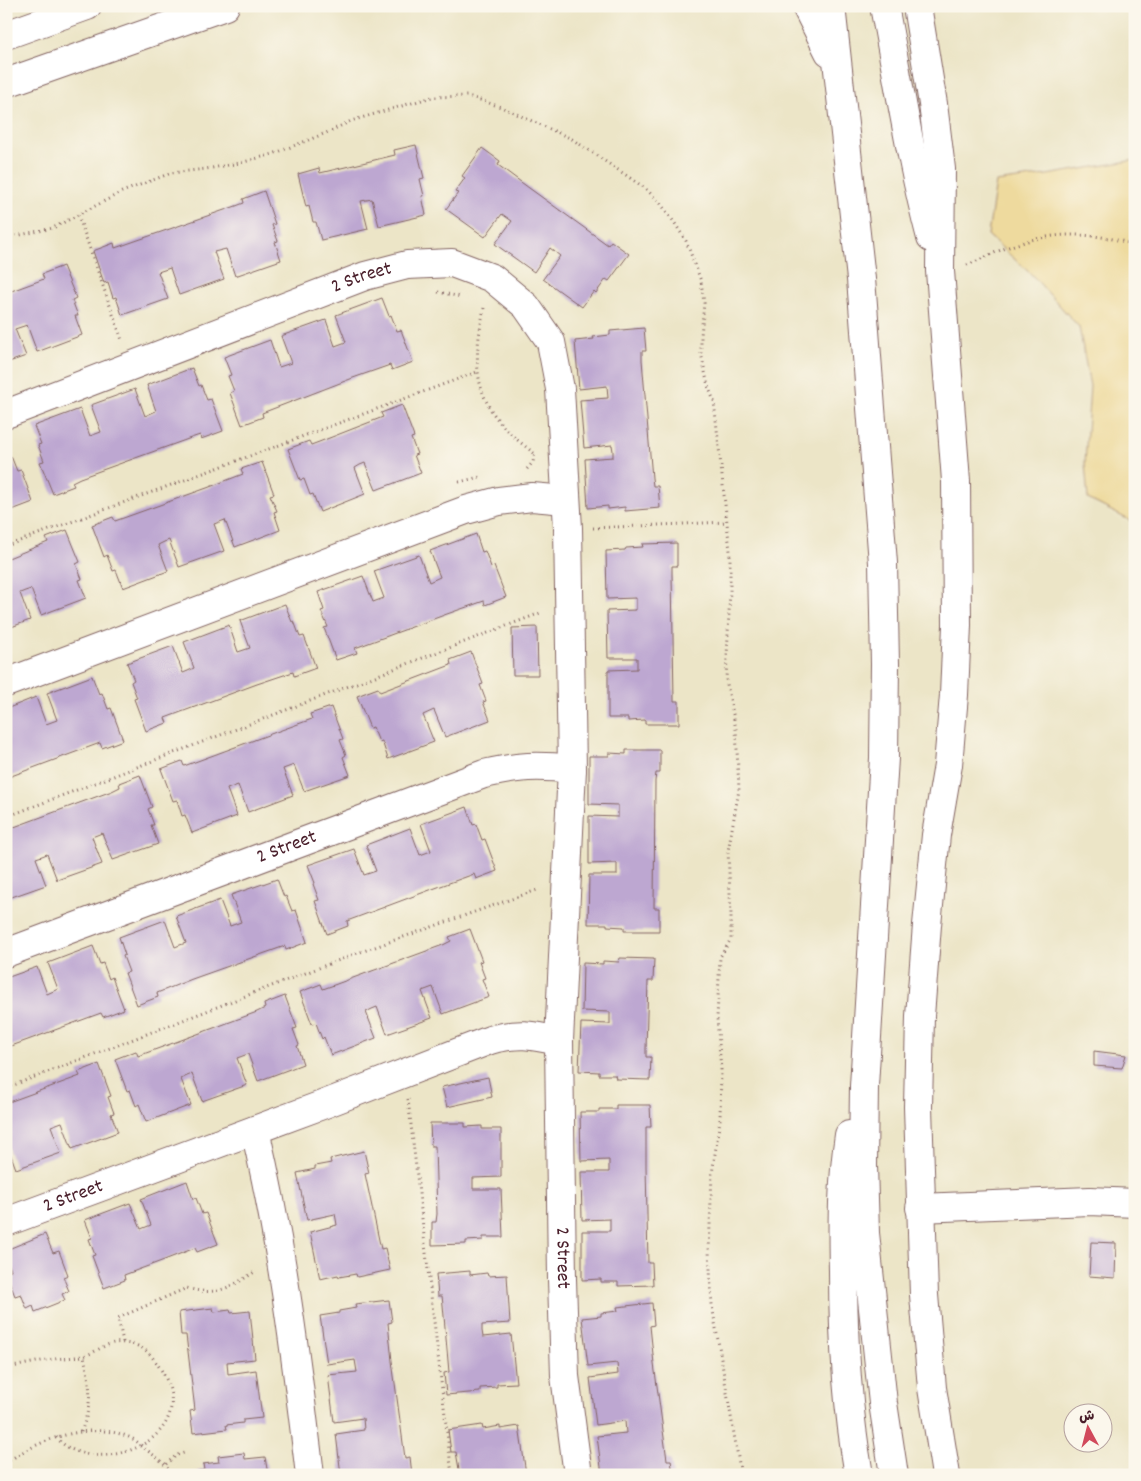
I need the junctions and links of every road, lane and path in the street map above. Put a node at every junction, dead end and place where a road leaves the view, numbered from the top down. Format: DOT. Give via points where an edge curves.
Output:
graph roads {
  1 [pos="87,6"];
  2 [pos="225,6"];
  3 [pos="806,6"];
  4 [pos="830,6"];
  5 [pos="884,6"];
  6 [pos="917,6"];
  7 [pos="6,35"];
  8 [pos="839,74"];
  9 [pos="6,83"];
  10 [pos="78,215"];
  11 [pos="1135,245"];
  12 [pos="940,271"];
  13 [pos="434,291"];
  14 [pos="462,297"];
  15 [pos="478,304"];
  16 [pos="484,308"];
  17 [pos="490,312"];
  18 [pos="114,343"];
  19 [pos="478,372"];
  20 [pos="6,414"];
  21 [pos="535,449"];
  22 [pos="535,454"];
  23 [pos="523,471"];
  24 [pos="482,476"];
  25 [pos="458,482"];
  26 [pos="566,500"];
  27 [pos="727,522"];
  28 [pos="593,536"];
  29 [pos="6,546"];
  30 [pos="543,612"];
  31 [pos="6,683"];
  32 [pos="572,769"];
  33 [pos="6,817"];
  34 [pos="542,888"];
  35 [pos="6,953"];
  36 [pos="559,1041"];
  37 [pos="864,1086"];
  38 [pos="6,1088"];
  39 [pos="400,1102"];
  40 [pos="255,1130"];
  41 [pos="1135,1203"];
  42 [pos="920,1208"];
  43 [pos="6,1222"];
  44 [pos="261,1268"];
  45 [pos="123,1342"];
  46 [pos="84,1356"];
  47 [pos="6,1368"];
  48 [pos="81,1432"];
  49 [pos="163,1434"];
  50 [pos="56,1436"];
  51 [pos="60,1445"];
  52 [pos="154,1446"];
  53 [pos="149,1451"];
  54 [pos="184,1453"];
  55 [pos="145,1455"];
  56 [pos="6,1463"];
  57 [pos="166,1464"];
  58 [pos="172,1475"];
  59 [pos="310,1475"];
  60 [pos="452,1475"];
  61 [pos="578,1475"];
  62 [pos="859,1475"];
  63 [pos="894,1475"];
  64 [pos="946,1475"];
  1 -- 7 [label="street"];
  2 -- 9 [label="street"];
  3 -- 8 [label="street"];
  4 -- 8 [label="street"];
  5 -- 12 [label="street" via="919,191"];
  6 -- 12 [label="street" via="941,169"];
  8 -- 37 [label="street" via="861,279 883,563 884,758"];
  10 -- 18 [label="path" via="122,340"];
  11 -- 12 [label="path" via="1074,234 1047,237 1021,242 963,266"];
  12 -- 42 [label="street" via="956,481 957,625 948,764 936,834 920,1016"];
  13 -- 14 [label="path"];
  15 -- 16 [label="path"];
  16 -- 17 [label="path"];
  16 -- 19 [label="path" via="477,342"];
  19 -- 22 [label="path" via="480,386 495,416"];
  19 -- 29 [label="path"];
  20 -- 26 [label="street, 2 Street" via="365,276 407,265 452,263 492,278 526,306 551,342 560,389"];
  21 -- 22 [label="path"];
  22 -- 23 [label="path" via="529,469"];
  24 -- 25 [label="path"];
  26 -- 31 [label="street" via="532,497 466,510"];
  26 -- 32 [label="street, 2 Street"];
  27 -- 28 [label="path" via="592,528"];
  30 -- 33 [label="path"];
  32 -- 35 [label="street, 2 Street" via="530,766 484,774"];
  32 -- 36 [label="street, 2 Street"];
  34 -- 38 [label="path" via="355,954"];
  36 -- 40 [label="street, 2 Street" via="525,1034 507,1035"];
  36 -- 61 [label="street, 2 Street" via="565,1376"];
  37 -- 62 [label="street" via="850,1123 842,1201 845,1354"];
  37 -- 63 [label="street" via="865,1233"];
  39 -- 60 [label="path" via="408,1099"];
  40 -- 43 [label="street, 2 Street"];
  40 -- 59 [label="street" via="286,1283"];
  41 -- 42 [label="street" via="1090,1201"];
  42 -- 64 [label="street" via="932,1388"];
  44 -- 45 [label="path" via="230,1288 199,1292 186,1288 118,1318"];
  45 -- 46 [label="path" via="102,1346"];
  45 -- 49 [label="path" via="145,1348 166,1379 171,1414"];
  46 -- 47 [label="path"];
  46 -- 48 [label="path" via="90,1394"];
  48 -- 50 [label="path"];
  48 -- 53 [label="path" via="103,1430 132,1439"];
  50 -- 51 [label="path"];
  50 -- 56 [label="path"];
  52 -- 53 [label="path"];
  53 -- 55 [label="path"];
  53 -- 57 [label="path"];
  54 -- 57 [label="path"];
  57 -- 58 [label="path"];
}
